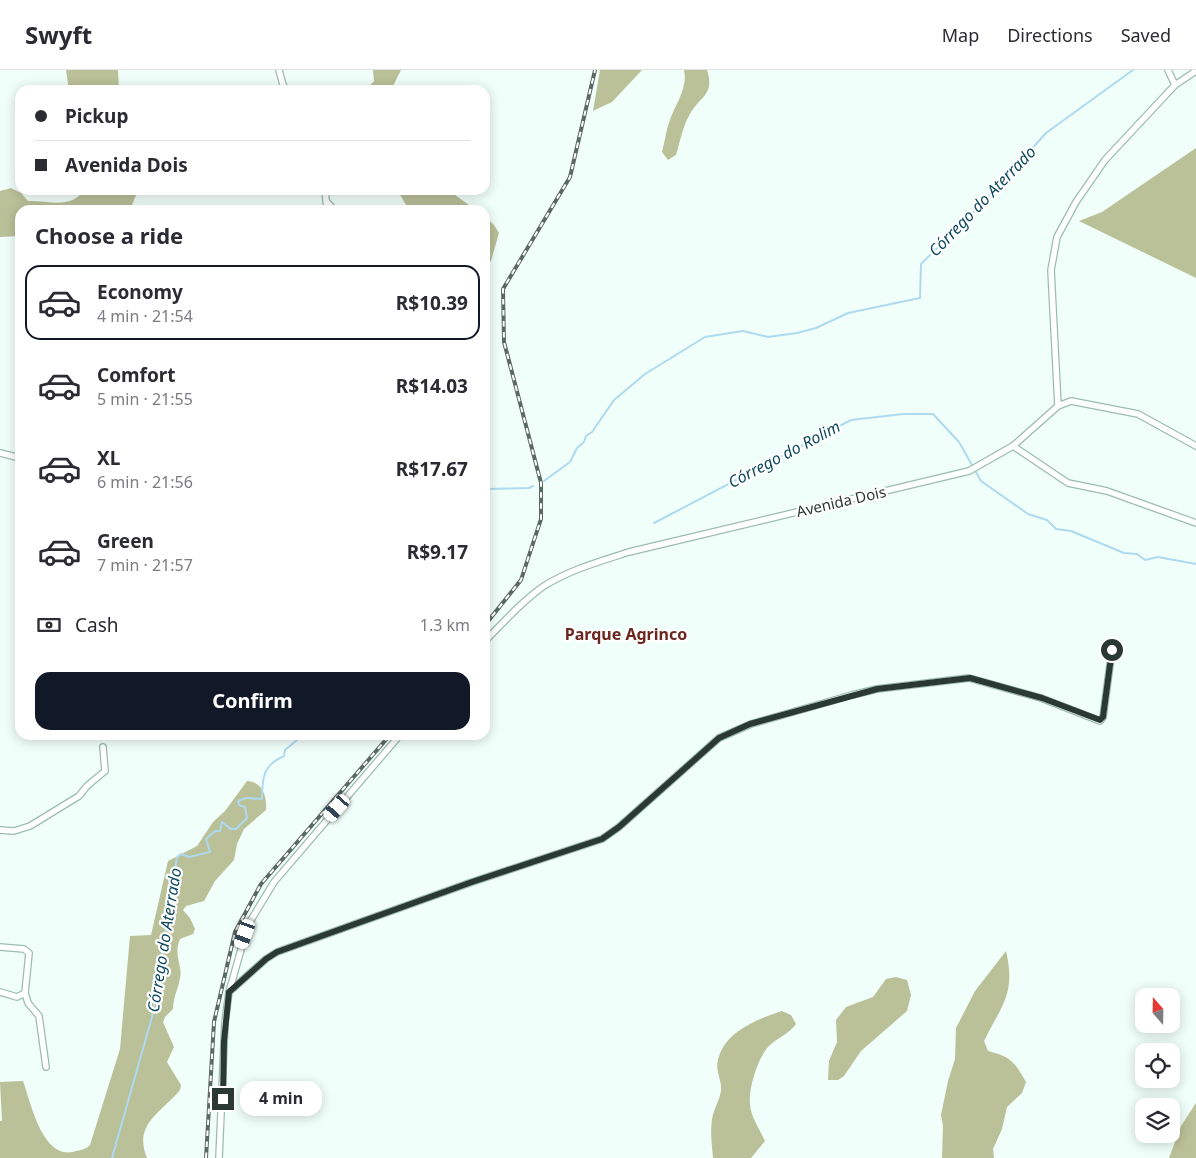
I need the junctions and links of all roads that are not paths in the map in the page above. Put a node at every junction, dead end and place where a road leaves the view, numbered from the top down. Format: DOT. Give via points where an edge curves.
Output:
graph roads {
  1 [pos="279,70"];
  2 [pos="1168,70"];
  3 [pos="1196,71"];
  4 [pos="283,85"];
  5 [pos="1175,85"];
  6 [pos="325,195"];
  7 [pos="326,202"];
  8 [pos="326,205"];
  9 [pos="329,205"];
  10 [pos="1058,406"];
  11 [pos="1013,446"];
  12 [pos="1196,446"];
  13 [pos="0,453"];
  14 [pos="15,457"];
  15 [pos="1196,523"];
  16 [pos="490,636"];
  17 [pos="1112,650"];
  18 [pos="396,740"];
  19 [pos="103,747"];
  20 [pos="0,830"];
  21 [pos="0,947"];
  22 [pos="0,992"];
  23 [pos="229,992"];
  24 [pos="25,993"];
  25 [pos="46,1067"];
  26 [pos="220,1158"];
  1 -- 4 [label="street"];
  2 -- 5 [label="street"];
  3 -- 5 [label="street"];
  5 -- 10 [label="street" via="1105,160 1057,237 1052,270"];
  6 -- 7 [label="street"];
  7 -- 8 [label="street"];
  7 -- 9 [label="street"];
  10 -- 11 [label="street, Avenida Dois"];
  10 -- 12 [label="street" via="1077,401 1138,414"];
  11 -- 15 [label="street" via="1068,483 1107,491"];
  11 -- 16 [label="street, Avenida Dois" via="970,471 668,542 585,566 545,586 522,603"];
  13 -- 14 [label="street"];
  17 -- 23 [label="street" via="1100,720 980,680 959,678 877,689 730,731 710,744 602,839 277,952"];
  18 -- 23 [label="street" via="274,882 255,909 241,944"];
  19 -- 20 [label="street" via="105,771 79,796 23,830"];
  21 -- 24 [label="street" via="24,949 29,953"];
  22 -- 24 [label="street" via="17,997"];
  23 -- 26 [label="street"];
  24 -- 25 [label="street" via="28,1003 39,1016"];
}
